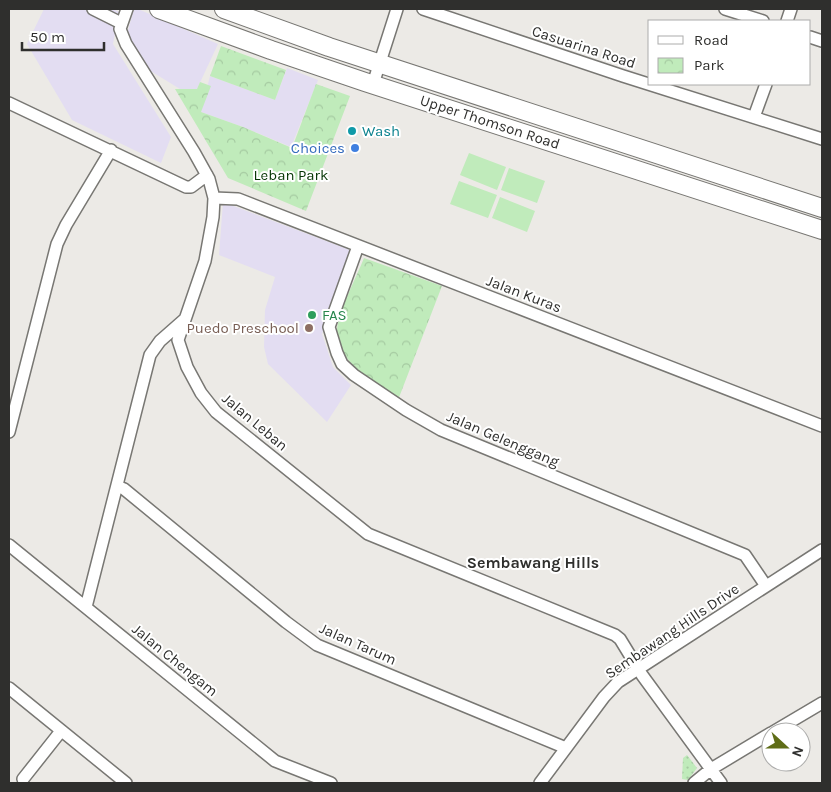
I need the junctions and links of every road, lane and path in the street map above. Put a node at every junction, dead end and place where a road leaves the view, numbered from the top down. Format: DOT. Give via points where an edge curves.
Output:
graph roads {
  1 [pos="93,9"];
  2 [pos="127,9"];
  3 [pos="159,9"];
  4 [pos="224,9"];
  5 [pos="397,9"];
  6 [pos="423,9"];
  7 [pos="725,9"];
  8 [pos="115,16"];
  9 [pos="760,20"];
  10 [pos="379,63"];
  11 [pos="373,84"];
  12 [pos="648,84"];
  13 [pos="652,85"];
  14 [pos="766,85"];
  15 [pos="9,103"];
  16 [pos="754,117"];
  17 [pos="822,139"];
  18 [pos="111,150"];
  19 [pos="207,175"];
  20 [pos="214,198"];
  21 [pos="822,208"];
  22 [pos="822,230"];
  23 [pos="358,246"];
  24 [pos="185,318"];
  25 [pos="822,426"];
  26 [pos="9,432"];
  27 [pos="117,486"];
  28 [pos="9,545"];
  29 [pos="822,550"];
  30 [pos="766,586"];
  31 [pos="86,607"];
  32 [pos="638,669"];
  33 [pos="9,688"];
  34 [pos="822,703"];
  35 [pos="790,722"];
  36 [pos="62,731"];
  37 [pos="761,739"];
  38 [pos="566,748"];
  39 [pos="711,769"];
  40 [pos="23,780"];
  41 [pos="126,783"];
  42 [pos="331,783"];
  43 [pos="540,783"];
  44 [pos="694,783"];
  45 [pos="721,783"];
  1 -- 8 [label="street"];
  2 -- 8 [label="street"];
  3 -- 11 [label="main road, Upper Thomson Road"];
  4 -- 10 [label="main road, Upper Thomson Road"];
  5 -- 10 [label="street"];
  6 -- 12 [label="street, Casuarina Road"];
  7 -- 9 [label="street"];
  8 -- 19 [label="street, Jalan Leban" via="126,44"];
  10 -- 11 [label="street"];
  10 -- 21 [label="main road, Upper Thomson Road"];
  11 -- 22 [label="main road, Upper Thomson Road"];
  13 -- 16 [label="street, Casuarina Road"];
  14 -- 16 [label="street"];
  15 -- 18 [label="street"];
  16 -- 17 [label="street, Casuarina Road"];
  18 -- 19 [label="street" via="186,187"];
  18 -- 26 [label="street" via="57,244"];
  19 -- 20 [label="street, Jalan Leban"];
  20 -- 23 [label="street, Jalan Kuras" via="238,199"];
  20 -- 24 [label="street, Jalan Leban" via="214,217 205,261"];
  23 -- 25 [label="street, Jalan Kuras"];
  23 -- 30 [label="street, Jalan Gelenggang" via="329,327 342,364 354,375 441,430 744,556"];
  24 -- 27 [label="street" via="150,355"];
  24 -- 32 [label="street, Jalan Leban" via="178,340 187,367 216,412 368,534 614,635 620,639"];
  27 -- 31 [label="street"];
  27 -- 38 [label="street, Jalan Tarum" via="317,645"];
  28 -- 31 [label="street, Jalan Chengam"];
  29 -- 30 [label="street, Sembawang Hills Drive"];
  30 -- 32 [label="street, Sembawang Hills Drive"];
  31 -- 42 [label="street, Jalan Chengam" via="275,761"];
  32 -- 38 [label="street, Sembawang Hills Drive" via="618,682 604,697"];
  32 -- 39 [label="street, Jalan Leban"];
  33 -- 36 [label="street"];
  34 -- 35 [label="street"];
  36 -- 40 [label="street"];
  36 -- 41 [label="street"];
  37 -- 39 [label="street"];
  38 -- 43 [label="street, Sembawang Hills Drive"];
  39 -- 44 [label="street"];
  39 -- 45 [label="street, Jalan Leban"];
}
